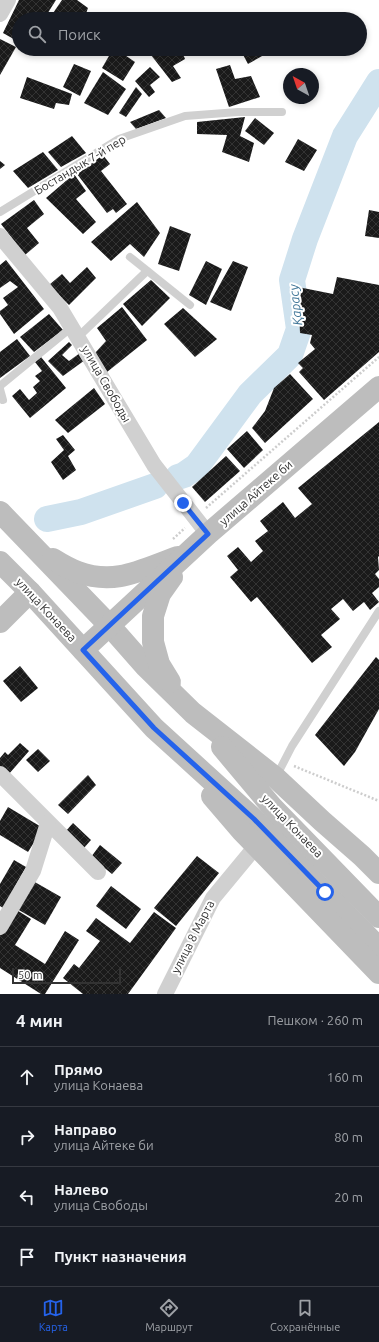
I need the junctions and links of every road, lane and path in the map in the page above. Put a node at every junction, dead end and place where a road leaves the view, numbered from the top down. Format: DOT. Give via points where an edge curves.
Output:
graph roads {
  1 [pos="8,0"];
  2 [pos="0,14"];
  3 [pos="282,112"];
  4 [pos="0,212"];
  5 [pos="0,236"];
  6 [pos="130,257"];
  7 [pos="147,271"];
  8 [pos="190,305"];
  9 [pos="75,332"];
  10 [pos="379,357"];
  11 [pos="379,387"];
  12 [pos="0,388"];
  13 [pos="3,400"];
  14 [pos="0,512"];
  15 [pos="202,526"];
  16 [pos="168,544"];
  17 [pos="35,548"];
  18 [pos="188,553"];
  19 [pos="0,562"];
  20 [pos="30,592"];
  21 [pos="379,611"];
  22 [pos="0,622"];
  23 [pos="109,625"];
  24 [pos="83,650"];
  25 [pos="186,706"];
  26 [pos="154,728"];
  27 [pos="280,770"];
  28 [pos="0,774"];
  29 [pos="379,802"];
  30 [pos="48,823"];
  31 [pos="256,846"];
  32 [pos="98,872"];
  33 [pos="379,873"];
  34 [pos="379,917"];
  35 [pos="0,927"];
  36 [pos="379,948"];
  37 [pos="379,973"];
  38 [pos="165,994"];
  1 -- 2 [label="street"];
  3 -- 4 [label="lane, Бостандык 7-й пер" via="185,116 119,139"];
  5 -- 9 [label="street, улица Свободы" via="60,308"];
  6 -- 7 [label="lane"];
  7 -- 8 [label="lane"];
  7 -- 9 [label="lane"];
  9 -- 12 [label="lane"];
  9 -- 15 [label="street, улица Свободы" via="154,465"];
  10 -- 15 [label="path" via="228,487"];
  11 -- 15 [label="main road, улица Айтеке би"];
  12 -- 13 [label="lane"];
  14 -- 17 [label="main road, улица Конаева"];
  15 -- 16 [label="path"];
  15 -- 18 [label="main road, улица Айтеке би"];
  17 -- 18 [label="main road" via="78,572 100,577 119,577 142,571"];
  17 -- 23 [label="main road, улица Конаева"];
  18 -- 23 [label="main road, улица Айтеке би"];
  18 -- 25 [label="main road" via="160,594 153,616 153,642 159,664"];
  19 -- 20 [label="main road, улица Конаева"];
  20 -- 22 [label="main road"];
  20 -- 24 [label="main road, улица Конаева"];
  21 -- 27 [label="lane" via="292,746"];
  23 -- 24 [label="main road, улица Айтеке би"];
  23 -- 25 [label="main road, улица Конаева" via="146,667"];
  24 -- 26 [label="main road, улица Конаева"];
  25 -- 27 [label="main road, улица Конаева"];
  25 -- 34 [label="main road, улица Конаева" via="273,808"];
  26 -- 31 [label="main road"];
  26 -- 36 [label="main road, улица Конаева" via="254,819"];
  27 -- 29 [label="path"];
  27 -- 33 [label="main road, улица Конаева" via="322,821"];
  28 -- 30 [label="street"];
  30 -- 32 [label="street"];
  30 -- 35 [label="street" via="33,872"];
  31 -- 37 [label="main road"];
  31 -- 38 [label="street, улица 8 Марта" via="213,898"];
}
